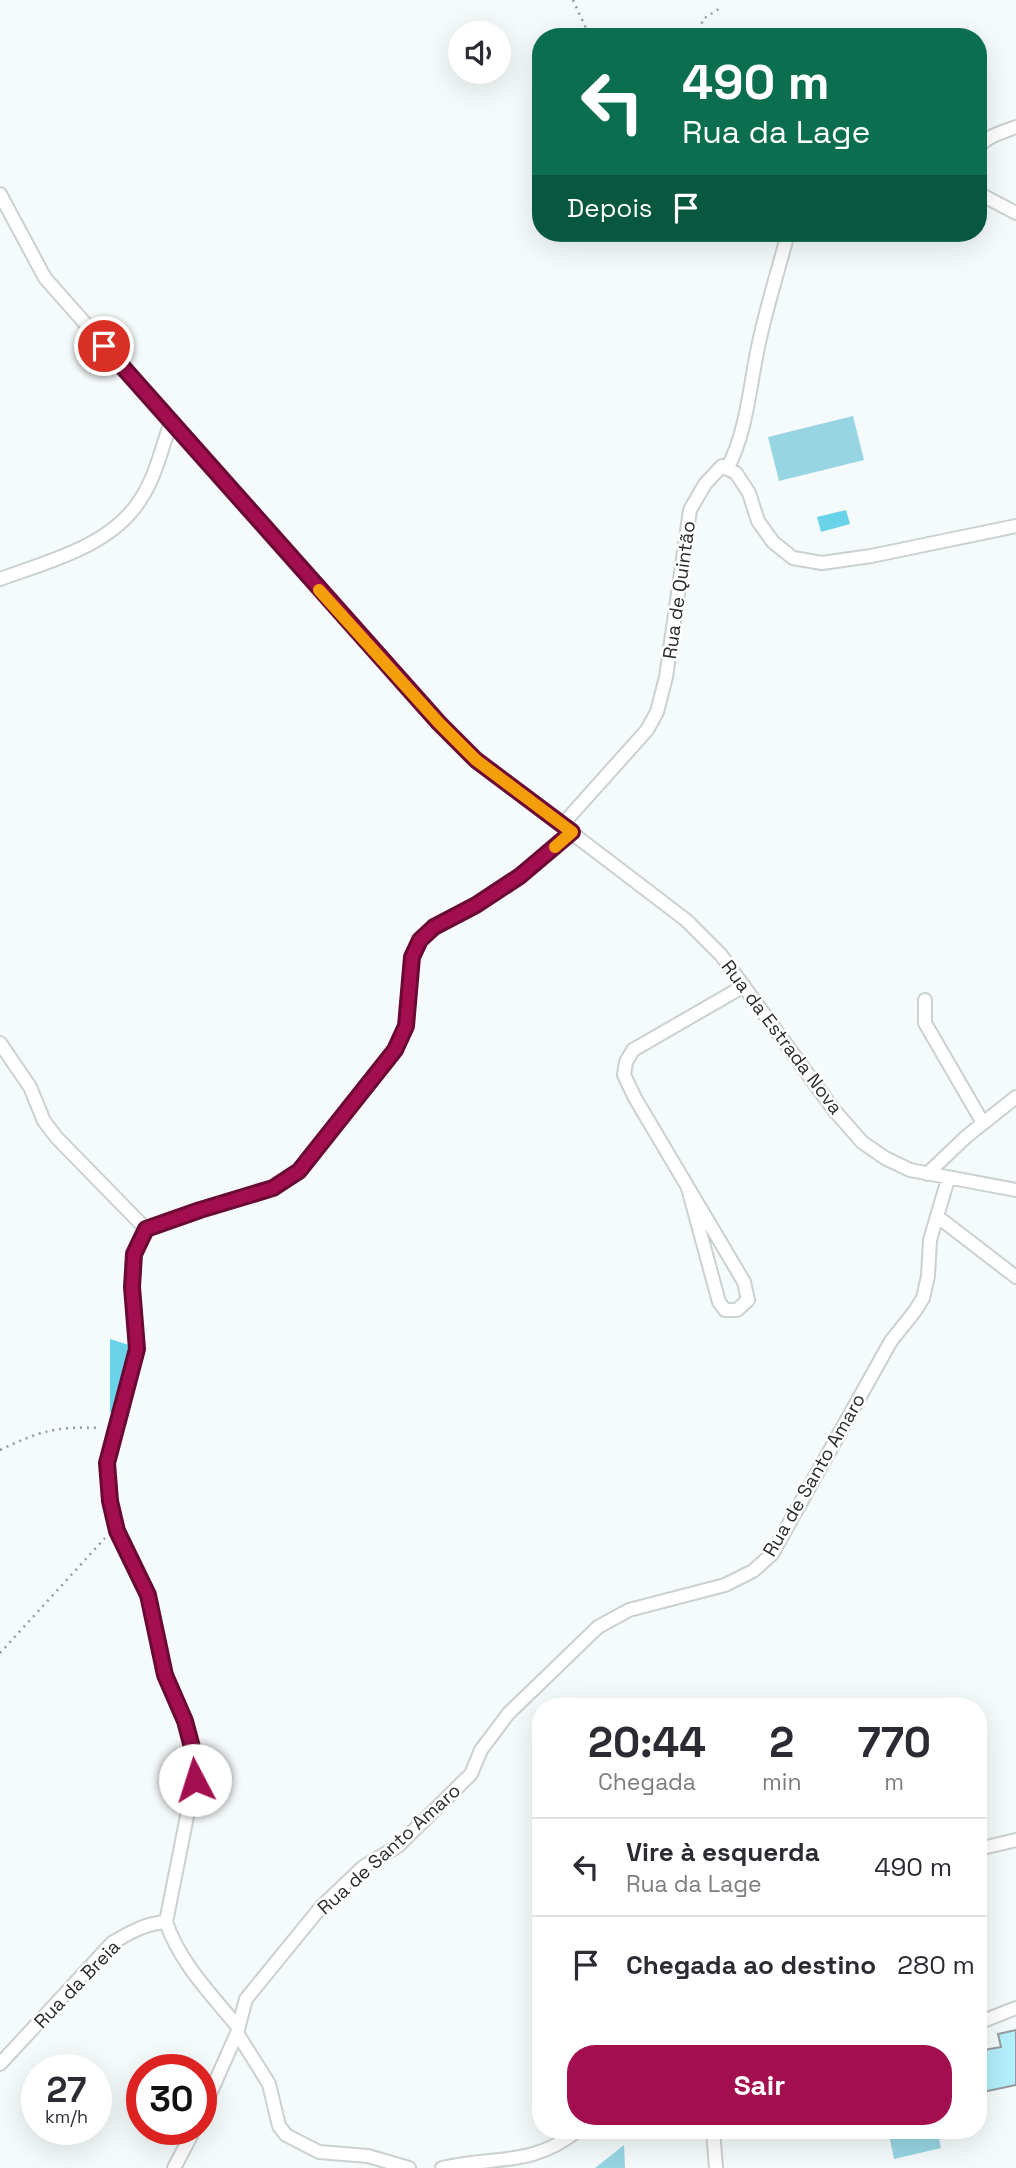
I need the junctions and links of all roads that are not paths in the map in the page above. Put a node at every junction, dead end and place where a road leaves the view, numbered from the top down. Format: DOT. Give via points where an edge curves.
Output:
graph roads {
  1 [pos="1016,127"];
  2 [pos="987,140"];
  3 [pos="0,194"];
  4 [pos="987,197"];
  5 [pos="1016,213"];
  6 [pos="786,242"];
  7 [pos="171,422"];
  8 [pos="727,469"];
  9 [pos="1016,526"];
  10 [pos="0,579"];
  11 [pos="567,829"];
  12 [pos="744,986"];
  13 [pos="925,1000"];
  14 [pos="0,1043"];
  15 [pos="1016,1097"];
  16 [pos="983,1123"];
  17 [pos="926,1174"];
  18 [pos="948,1179"];
  19 [pos="688,1188"];
  20 [pos="1016,1190"];
  21 [pos="938,1217"];
  22 [pos="146,1229"];
  23 [pos="1016,1277"];
  24 [pos="1016,1839"];
  25 [pos="987,1847"];
  26 [pos="166,1922"];
  27 [pos="1016,2008"];
  28 [pos="987,2019"];
  29 [pos="238,2030"];
  30 [pos="0,2064"];
  31 [pos="217,2078"];
  32 [pos="564,2139"];
  33 [pos="714,2139"];
  34 [pos="186,2145"];
  35 [pos="174,2168"];
  36 [pos="409,2168"];
  37 [pos="442,2168"];
  38 [pos="716,2168"];
  1 -- 2 [label="street"];
  3 -- 7 [label="street, Rua da Estrada Nova" via="45,278"];
  4 -- 5 [label="street"];
  6 -- 8 [label="street"];
  7 -- 10 [label="street" via="153,475 125,519 69,553"];
  7 -- 11 [label="street, Rua da Estrada Nova" via="439,723 476,760"];
  8 -- 9 [label="street" via="736,473 749,493 758,521 773,542 793,558 822,563 871,556"];
  8 -- 11 [label="street, Rua de Quintão" via="722,466 705,484 690,510 657,712"];
  11 -- 12 [label="street, Rua da Estrada Nova" via="686,920"];
  11 -- 22 [label="street" via="520,876 420,940 412,957 406,1026 395,1050 299,1171 273,1188"];
  12 -- 17 [label="street, Rua da Estrada Nova" via="862,1142 885,1158"];
  12 -- 19 [label="street" via="634,1050 626,1062 624,1075 635,1098"];
  13 -- 16 [label="street" via="925,1023"];
  14 -- 22 [label="street" via="57,1138"];
  15 -- 16 [label="street"];
  16 -- 17 [label="street"];
  17 -- 18 [label="street, Rua da Estrada Nova"];
  18 -- 20 [label="street, Rua da Estrada Nova"];
  18 -- 21 [label="street, Rua de Santo Amaro"];
  19 -- 19 [label="street" via="744,1282 748,1300 737,1310 725,1310 719,1302"];
  21 -- 23 [label="street"];
  21 -- 29 [label="street, Rua de Santo Amaro" via="930,1240 923,1298 891,1341 772,1554 753,1571 725,1585 629,1610 598,1627 508,1714 481,1750 471,1774 438,1808 321,1907 246,1999"];
  22 -- 26 [label="street" via="134,1254 137,1349 107,1463 117,1531 148,1595 165,1675 185,1721 197,1766"];
  24 -- 25 [label="street"];
  26 -- 29 [label="street" via="173,1943"];
  26 -- 30 [label="street, Rua da Breia" via="134,1930 112,1943"];
  27 -- 28 [label="street"];
  29 -- 31 [label="street, Rua de Santo Amaro"];
  29 -- 36 [label="street" via="269,2084 279,2126 286,2135 319,2152 369,2157"];
  32 -- 37 [label="street" via="522,2158"];
  33 -- 38 [label="street"];
  34 -- 35 [label="street"];
}
